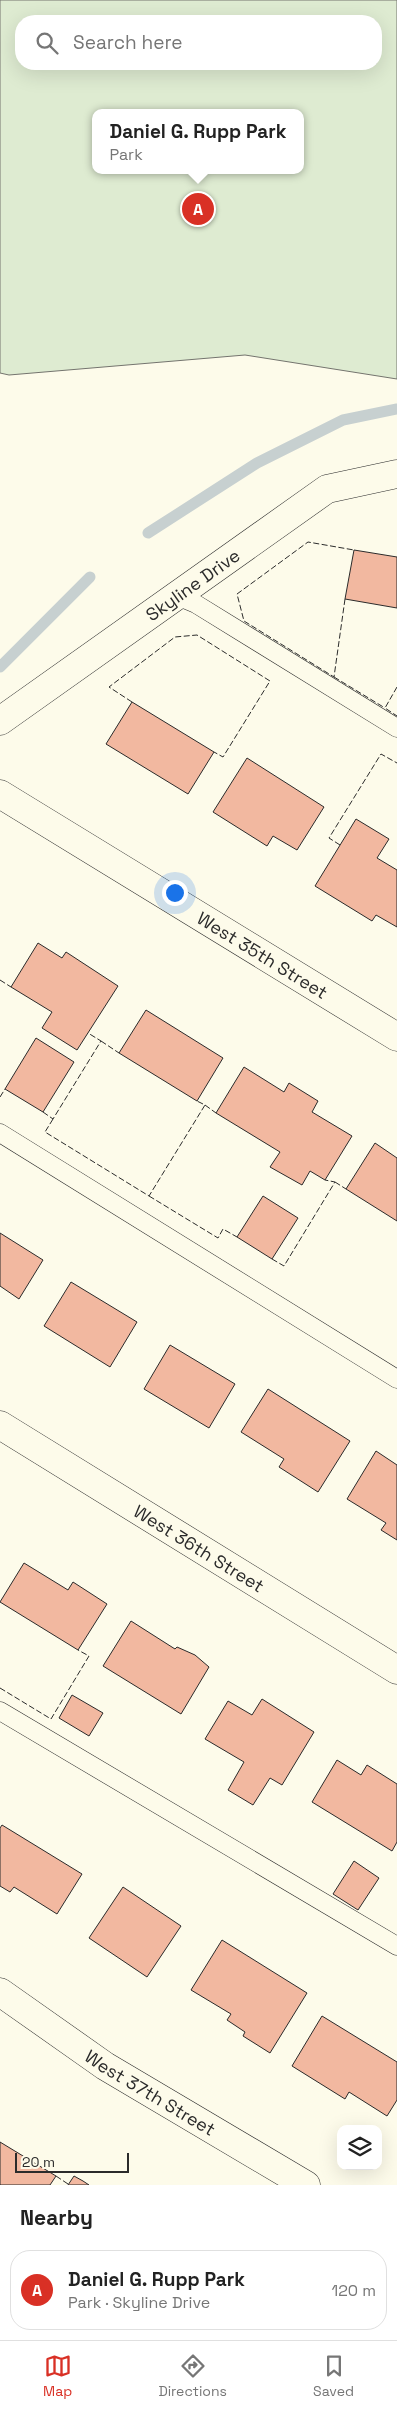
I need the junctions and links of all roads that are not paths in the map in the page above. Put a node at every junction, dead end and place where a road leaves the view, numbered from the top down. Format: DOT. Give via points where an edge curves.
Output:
graph roads {
  1 [pos="397,474"];
  2 [pos="177,596"];
  3 [pos="0,721"];
  4 [pos="397,728"];
  5 [pos="0,794"];
  6 [pos="397,1037"];
  7 [pos="0,1134"];
  8 [pos="397,1379"];
  9 [pos="0,1425"];
  10 [pos="397,1670"];
  11 [pos="0,1711"];
  12 [pos="397,1946"];
  13 [pos="0,1992"];
  14 [pos="306,2185"];
  1 -- 2 [label="street, Skyline Drive" via="327,489"];
  2 -- 3 [label="street, Skyline Drive"];
  2 -- 4 [label="lane" via="196,604"];
  5 -- 6 [label="street, West 35th Street"];
  7 -- 8 [label="lane"];
  9 -- 10 [label="street, West 36th Street"];
  11 -- 12 [label="lane"];
  13 -- 14 [label="street, West 37th Street" via="105,2066"];
}
